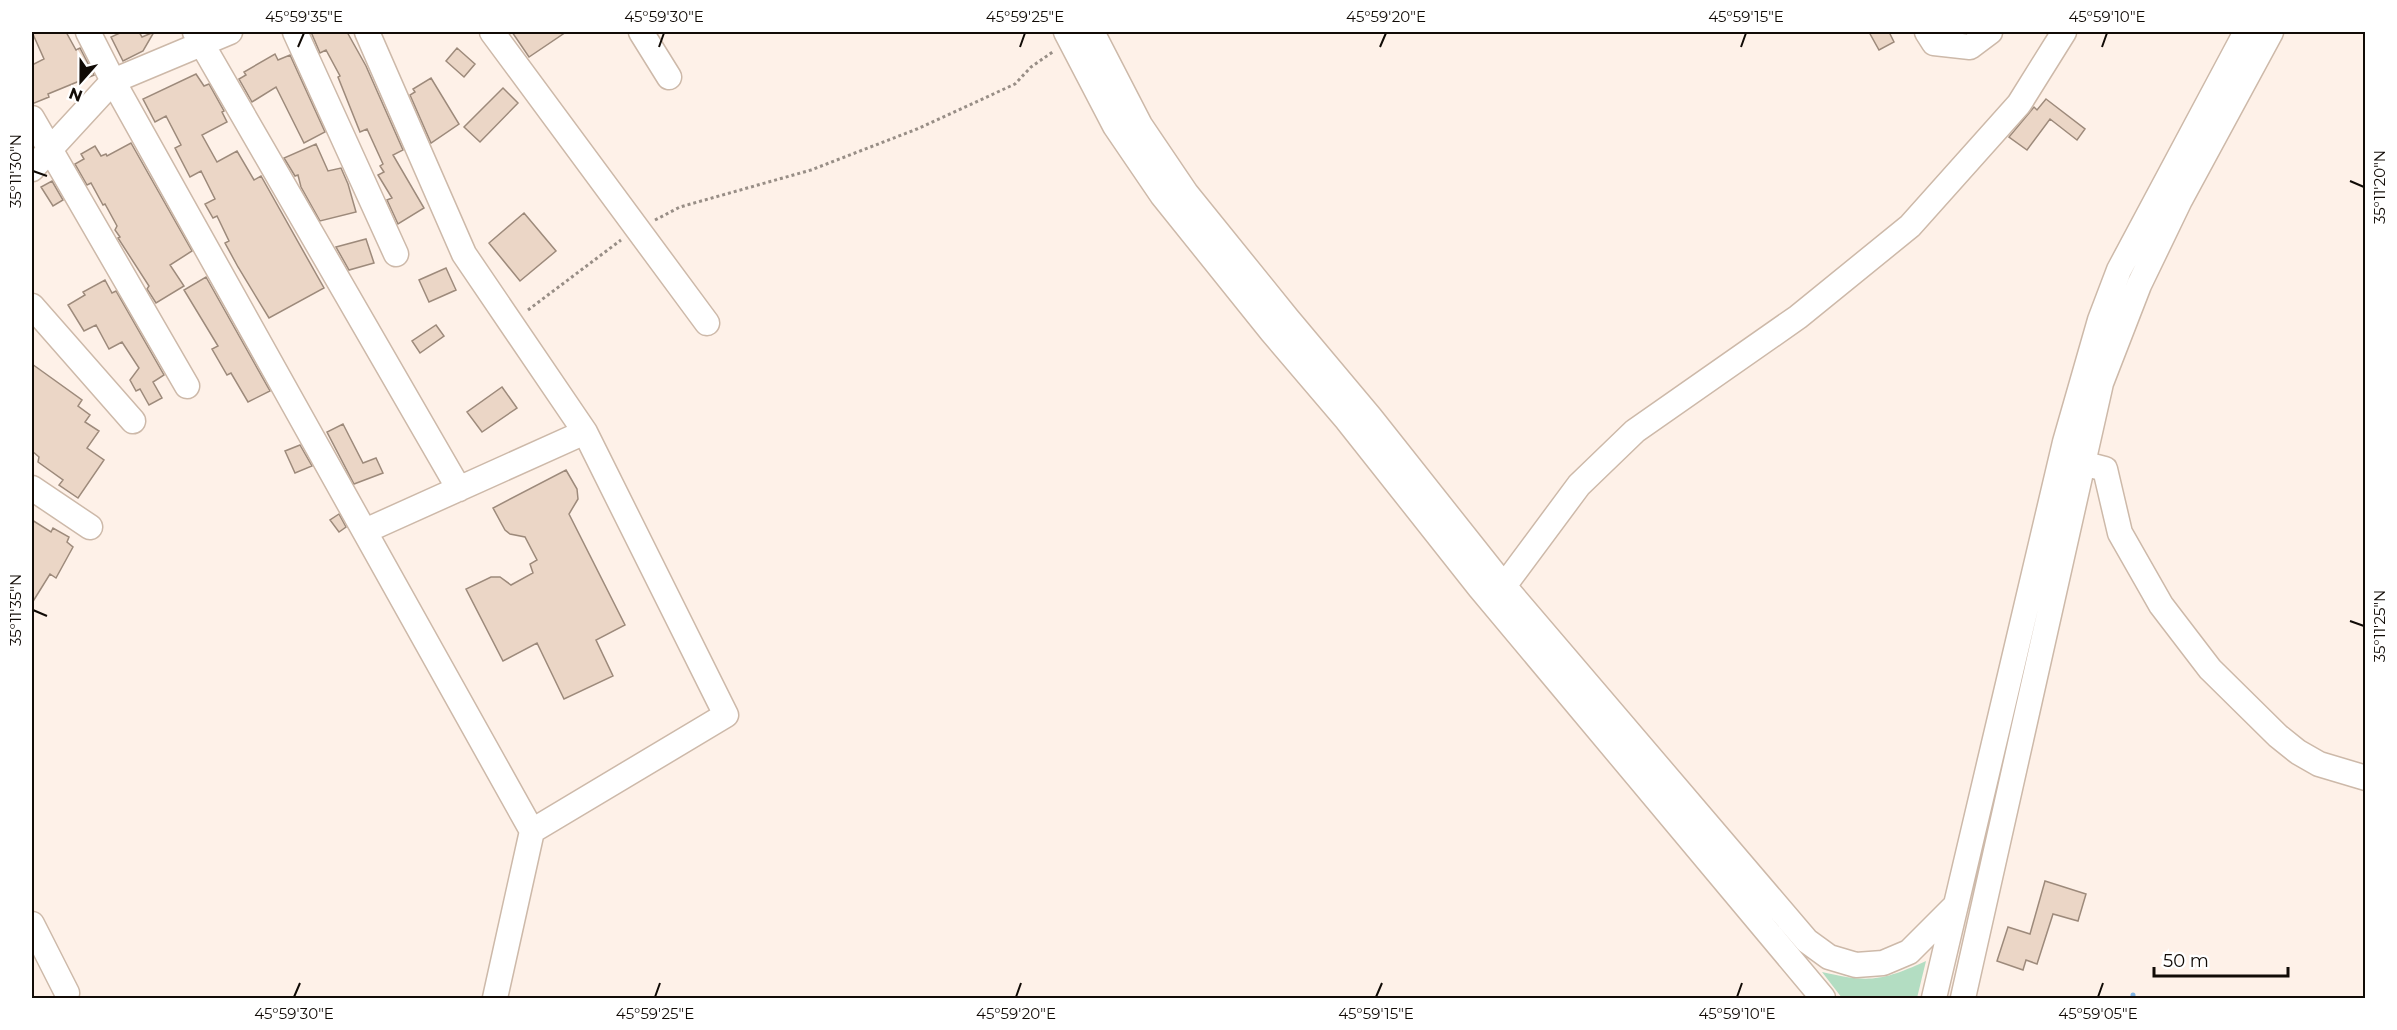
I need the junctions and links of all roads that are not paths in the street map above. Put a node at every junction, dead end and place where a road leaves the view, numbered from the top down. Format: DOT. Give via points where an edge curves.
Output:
graph roads {
  1 [pos="88,32"];
  2 [pos="230,32"];
  3 [pos="295,32"];
  4 [pos="367,32"];
  5 [pos="492,32"];
  6 [pos="641,32"];
  7 [pos="1927,32"];
  8 [pos="1990,32"];
  9 [pos="2064,32"];
  10 [pos="2246,32"];
  11 [pos="2271,32"];
  12 [pos="1076,34"];
  13 [pos="198,38"];
  14 [pos="669,77"];
  15 [pos="113,81"];
  16 [pos="32,118"];
  17 [pos="50,149"];
  18 [pos="32,169"];
  19 [pos="396,254"];
  20 [pos="32,306"];
  21 [pos="707,323"];
  22 [pos="1279,325"];
  23 [pos="187,386"];
  24 [pos="133,421"];
  25 [pos="585,432"];
  26 [pos="2082,463"];
  27 [pos="32,488"];
  28 [pos="459,489"];
  29 [pos="90,527"];
  30 [pos="365,531"];
  31 [pos="1504,586"];
  32 [pos="2006,689"];
  33 [pos="2031,694"];
  34 [pos="2366,778"];
  35 [pos="532,831"];
  36 [pos="1759,884"];
  37 [pos="1740,900"];
  38 [pos="1956,905"];
  39 [pos="32,924"];
  40 [pos="67,993"];
  41 [pos="495,999"];
  42 [pos="1823,999"];
  43 [pos="1934,999"];
  44 [pos="1963,999"];
  1 -- 15 [label="street"];
  2 -- 13 [label="street"];
  3 -- 19 [label="street"];
  4 -- 25 [label="street" via="464,254"];
  5 -- 21 [label="street"];
  6 -- 14 [label="street"];
  7 -- 8 [label="street" via="1934,43 1970,47"];
  9 -- 31 [label="street" via="2019,104 1910,226 1798,317 1635,431 1579,485"];
  10 -- 32 [label="street" via="2119,270 2100,321 2064,442"];
  11 -- 26 [label="street" via="2139,285 2101,383"];
  12 -- 22 [label="street" via="1115,126 1162,195"];
  13 -- 15 [label="street"];
  13 -- 28 [label="street"];
  15 -- 17 [label="street"];
  15 -- 30 [label="street"];
  16 -- 17 [label="street"];
  17 -- 18 [label="street"];
  17 -- 23 [label="street"];
  20 -- 24 [label="street"];
  22 -- 31 [label="street" via="1370,417"];
  22 -- 37 [label="street" via="1347,420 1480,588"];
  25 -- 28 [label="street"];
  25 -- 35 [label="street" via="726,715"];
  26 -- 33 [label="street"];
  26 -- 34 [label="street" via="2105,469 2120,533 2161,606 2210,669 2298,752 2319,764"];
  27 -- 29 [label="street"];
  28 -- 30 [label="street"];
  30 -- 35 [label="street"];
  31 -- 36 [label="street"];
  32 -- 33 [label="street"];
  32 -- 38 [label="street"];
  33 -- 44 [label="street"];
  35 -- 41 [label="street"];
  36 -- 37 [label="street"];
  36 -- 38 [label="street" via="1806,941 1829,957 1856,965 1883,963 1909,952"];
  37 -- 42 [label="street"];
  38 -- 43 [label="street"];
  39 -- 40 [label="street"];
}
